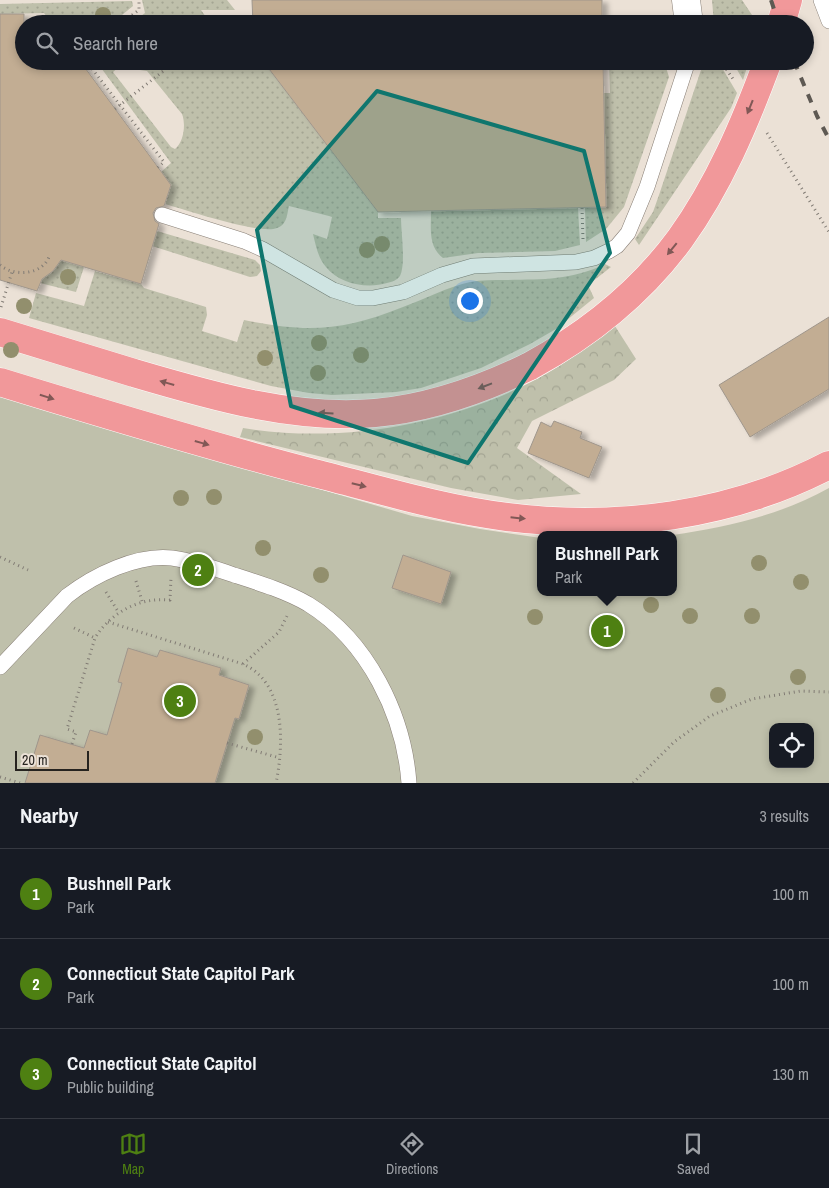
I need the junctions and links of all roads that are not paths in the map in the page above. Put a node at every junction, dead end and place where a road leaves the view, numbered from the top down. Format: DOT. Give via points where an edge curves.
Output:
graph roads {
  1 [pos="686,0"];
  2 [pos="788,0"];
  3 [pos="821,0"];
  4 [pos="688,15"];
  5 [pos="784,15"];
  6 [pos="829,21"];
  7 [pos="685,70"];
  8 [pos="764,70"];
  9 [pos="162,215"];
  10 [pos="0,332"];
  11 [pos="0,382"];
  12 [pos="829,465"];
  13 [pos="0,667"];
  14 [pos="409,783"];
  1 -- 4 [label="street"];
  2 -- 5 [label="highway"];
  3 -- 6 [label="lane"];
  7 -- 9 [label="lane" via="647,187 628,233 617,246 584,261 473,266 403,292 358,298 333,290 262,248"];
  8 -- 10 [label="highway, one-way, bridge" via="728,158 675,246 619,304 576,338 530,366 486,386 429,404 375,413 319,413 215,396"];
  11 -- 12 [label="highway, one-way" via="176,436 296,468 450,506 528,520 613,521 688,513 772,491"];
  13 -- 14 [label="lane" via="67,596 106,572 160,558 213,568 297,598 332,622 355,646 390,705 402,740"];
}
